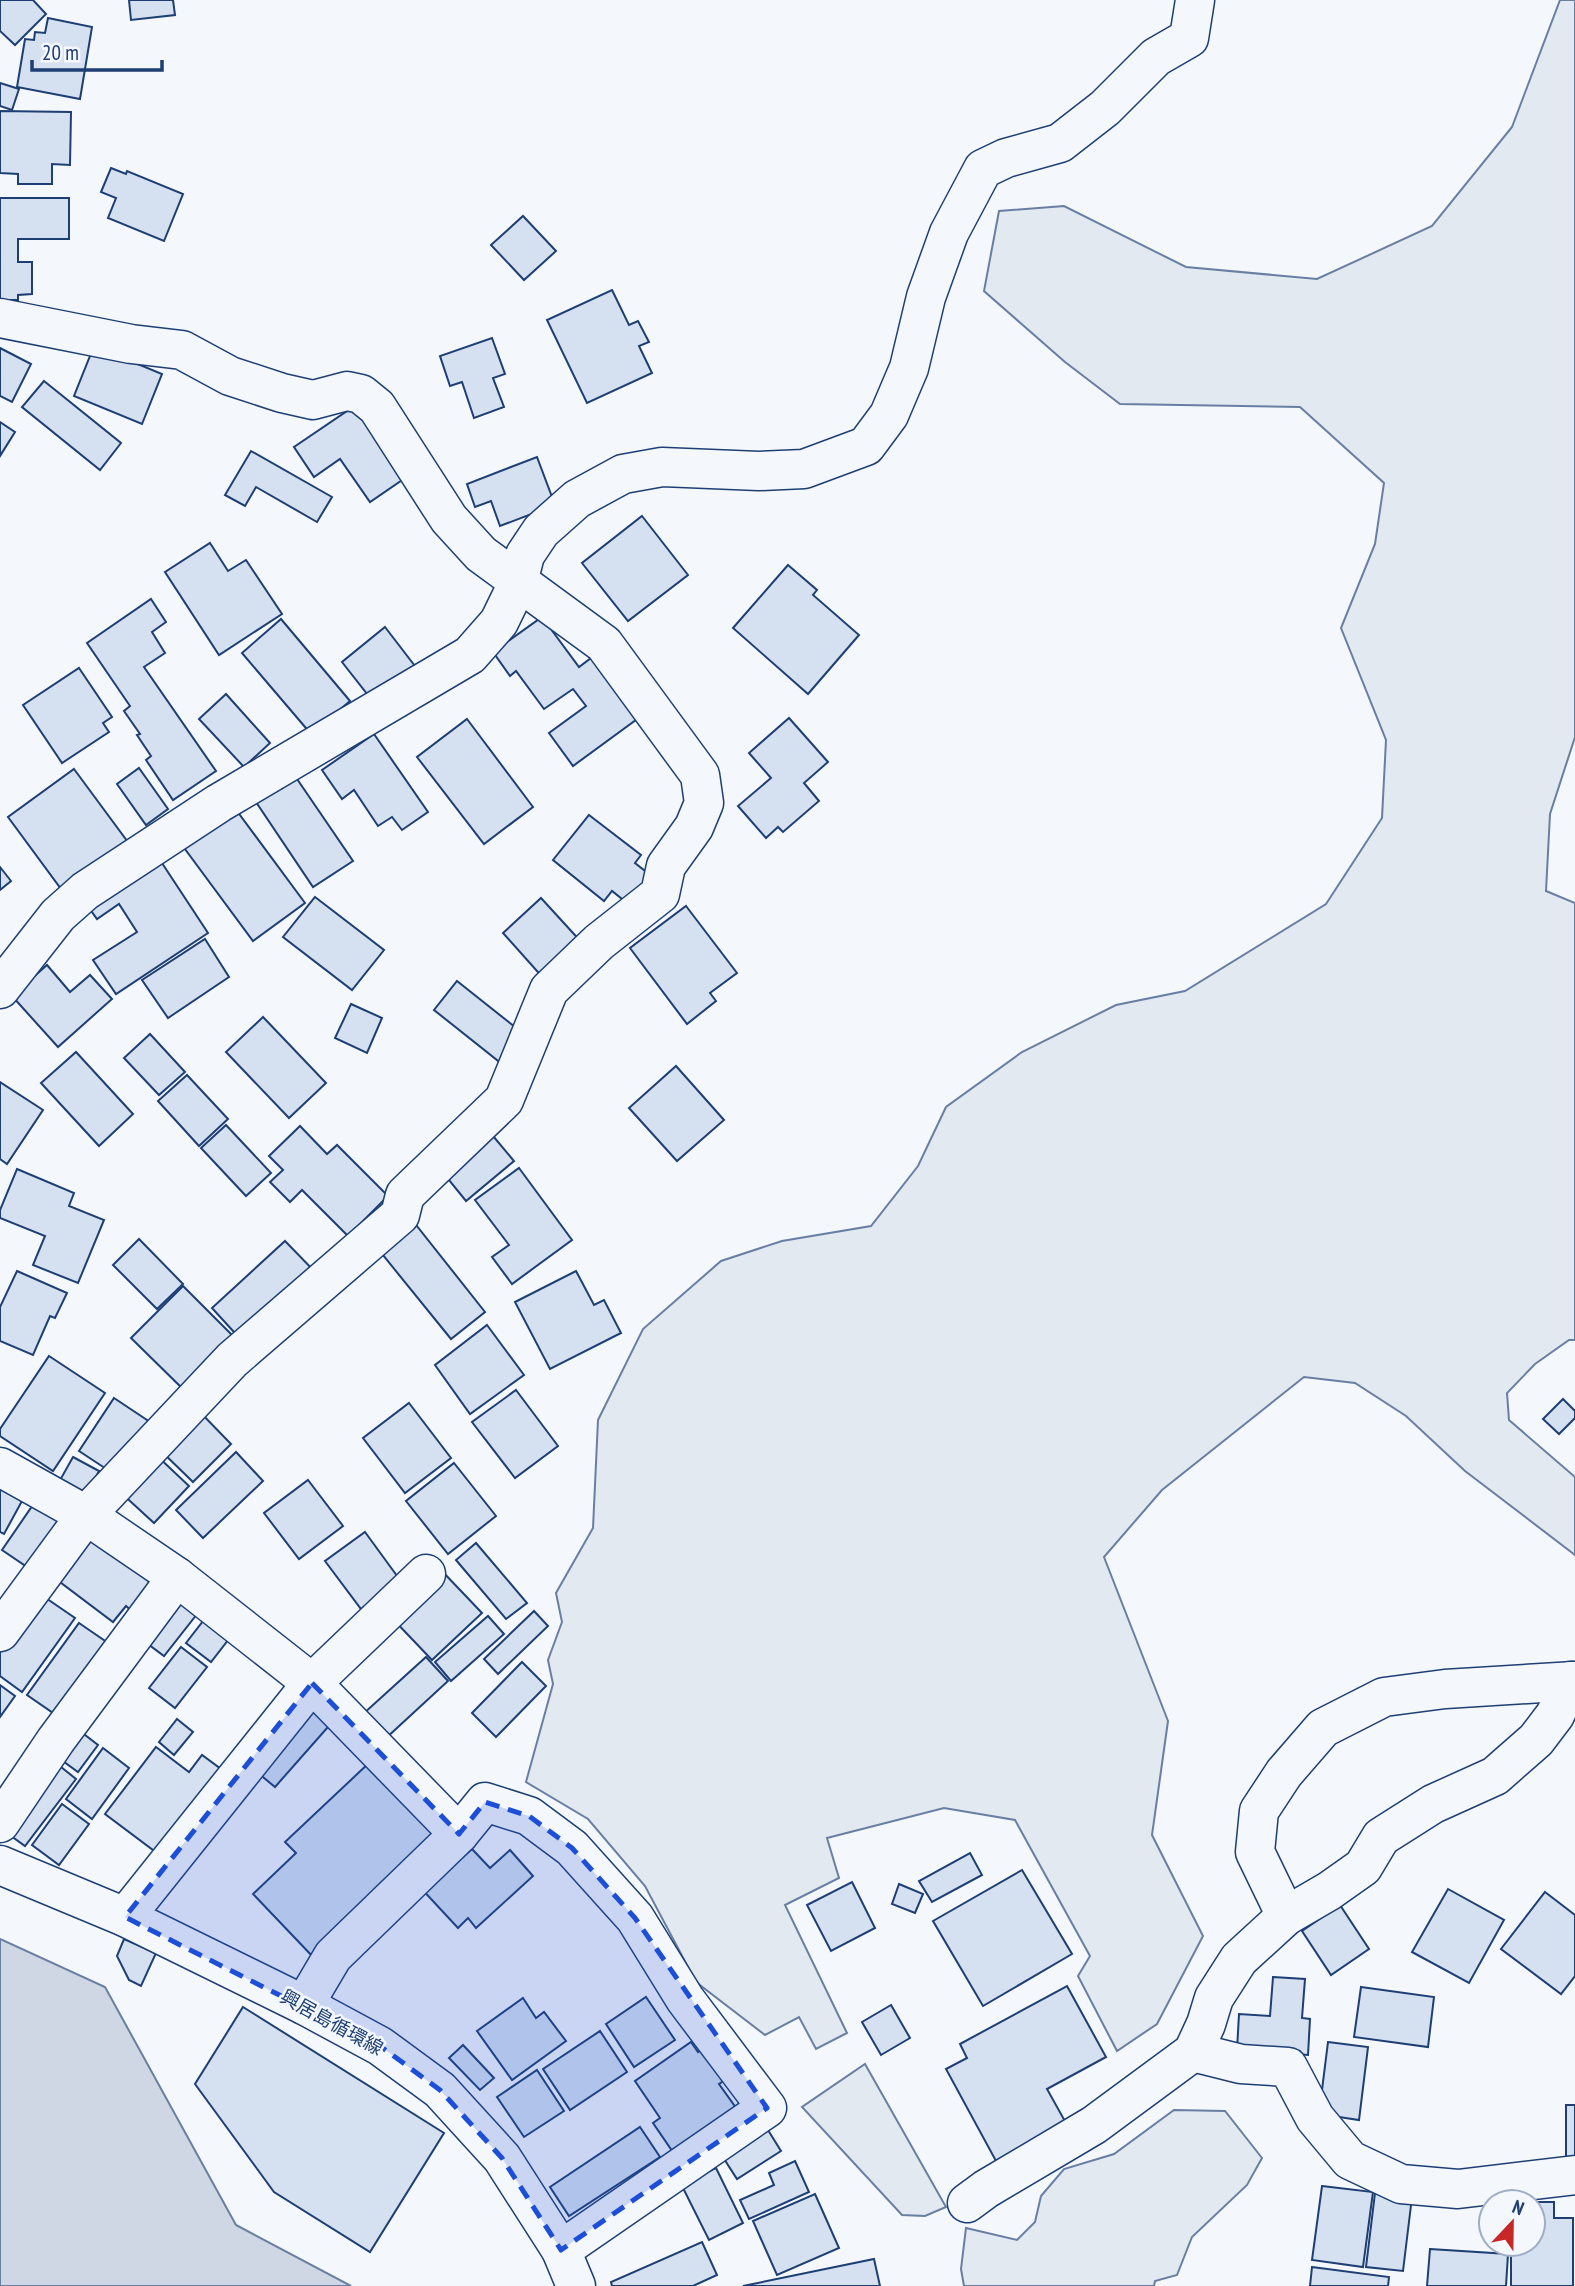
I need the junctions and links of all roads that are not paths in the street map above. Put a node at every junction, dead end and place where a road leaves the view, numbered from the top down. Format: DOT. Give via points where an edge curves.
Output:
graph roads {
  1 [pos="1195,0"];
  2 [pos="0,318"];
  3 [pos="518,583"];
  4 [pos="3,977"];
  5 [pos="0,1467"];
  6 [pos="86,1515"];
  7 [pos="426,1574"];
  8 [pos="177,1577"];
  9 [pos="0,1632"];
  10 [pos="1573,1681"];
  11 [pos="312,1683"];
  12 [pos="0,1823"];
  13 [pos="459,1834"];
  14 [pos="0,1865"];
  15 [pos="1286,1916"];
  16 [pos="125,1917"];
  17 [pos="304,2005"];
  18 [pos="1193,2052"];
  19 [pos="1575,2175"];
  20 [pos="967,2203"];
  21 [pos="561,2250"];
  22 [pos="576,2286"];
  1 -- 3 [label="street" via="1189,38 1156,57 1105,108 1060,143 983,169 949,233 926,297 909,368 888,415 866,446 804,469 662,467 622,474 577,499 541,531 525,555"];
  2 -- 3 [label="street" via="182,350 230,376 313,400 347,391 361,394 377,407 449,519 481,554"];
  3 -- 4 [label="street" via="499,622 470,655 219,803 85,891"];
  3 -- 6 [label="street" via="604,644 700,775 704,803 694,827 666,866 660,894 599,942 549,990 504,1100 405,1195 400,1215 232,1360"];
  5 -- 6 [label="street"];
  6 -- 8 [label="street"];
  6 -- 9 [label="street"];
  7 -- 11 [label="street"];
  8 -- 11 [label="street"];
  8 -- 12 [label="street"];
  10 -- 15 [label="street" via="1536,1740 1495,1776 1433,1804 1381,1837 1363,1867"];
  10 -- 15 [label="street" via="1384,1697 1323,1728 1259,1811 1255,1852"];
  11 -- 13 [label="street"];
  11 -- 16 [label="street"];
  13 -- 17 [label="street" via="333,1956"];
  13 -- 21 [label="street" via="485,1802 529,1816 572,1848 635,1918 685,1998 767,2108"];
  14 -- 16 [label="street, 興居島循環線"];
  15 -- 18 [label="street" via="1239,1959 1214,1998"];
  16 -- 17 [label="street, 興居島循環線"];
  17 -- 21 [label="street, 興居島循環線" via="380,2046 440,2090 502,2158"];
  18 -- 19 [label="street" via="1241,2064 1288,2067 1315,2118 1350,2161 1401,2184 1458,2189"];
  18 -- 20 [label="street" via="1094,2125"];
  21 -- 22 [label="street, 興居島循環線"];
}
